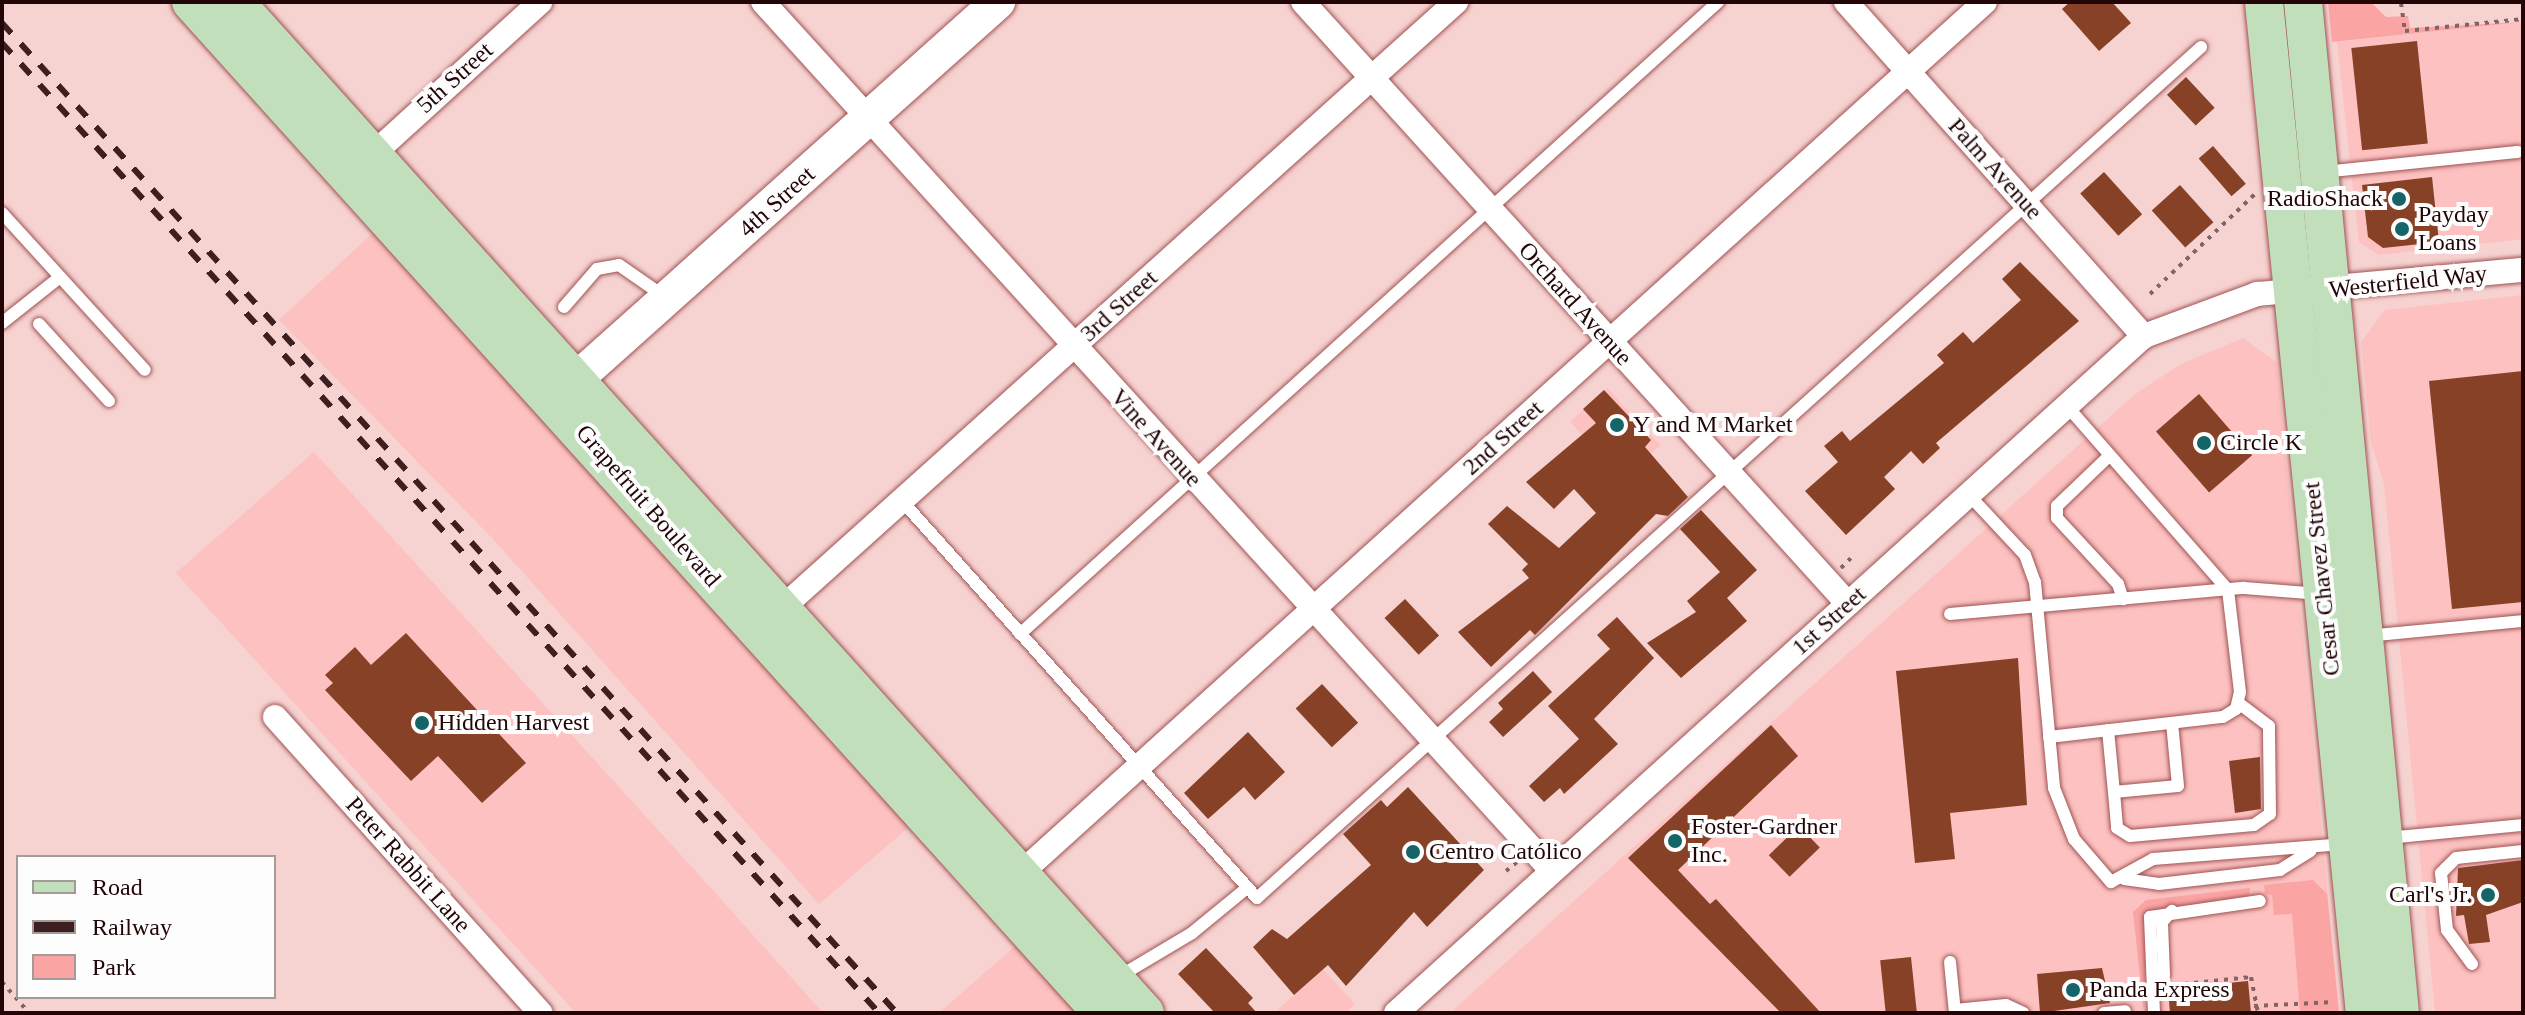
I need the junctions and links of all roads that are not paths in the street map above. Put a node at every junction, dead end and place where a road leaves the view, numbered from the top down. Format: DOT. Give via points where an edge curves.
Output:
graph roads {
  1 [pos="191,2"];
  2 [pos="235,2"];
  3 [pos="540,2"];
  4 [pos="763,2"];
  5 [pos="998,2"];
  6 [pos="1303,2"];
  7 [pos="1456,2"];
  8 [pos="1718,2"];
  9 [pos="1846,2"];
  10 [pos="1985,2"];
  11 [pos="2264,2"];
  12 [pos="2303,2"];
  13 [pos="2201,47"];
  14 [pos="1908,72"];
  15 [pos="1372,78"];
  16 [pos="870,120"];
  17 [pos="2518,152"];
  18 [pos="371,156"];
  19 [pos="2320,172"];
  20 [pos="2026,204"];
  21 [pos="1490,210"];
  22 [pos="2,213"];
  23 [pos="2523,270"];
  24 [pos="60,277"];
  25 [pos="2332,289"];
  26 [pos="2294,293"];
  27 [pos="667,299"];
  28 [pos="564,307"];
  29 [pos="2,323"];
  30 [pos="39,324"];
  31 [pos="2144,336"];
  32 [pos="1609,341"];
  33 [pos="1075,347"];
  34 [pos="145,370"];
  35 [pos="565,389"];
  36 [pos="109,401"];
  37 [pos="2066,405"];
  38 [pos="2109,456"];
  39 [pos="1728,472"];
  40 [pos="1192,477"];
  41 [pos="1969,495"];
  42 [pos="903,502"];
  43 [pos="2228,590"];
  44 [pos="2324,594"];
  45 [pos="2123,599"];
  46 [pos="1848,604"];
  47 [pos="2037,606"];
  48 [pos="781,609"];
  49 [pos="1312,611"];
  50 [pos="1950,614"];
  51 [pos="2523,621"];
  52 [pos="1020,634"];
  53 [pos="2364,637"];
  54 [pos="2238,703"];
  55 [pos="275,717"];
  56 [pos="2172,723"];
  57 [pos="2108,730"];
  58 [pos="2049,737"];
  59 [pos="1431,740"];
  60 [pos="1139,766"];
  61 [pos="2114,792"];
  62 [pos="2523,825"];
  63 [pos="2367,840"];
  64 [pos="2310,851"];
  65 [pos="2523,851"];
  66 [pos="1552,871"];
  67 [pos="1021,873"];
  68 [pos="2124,879"];
  69 [pos="1248,887"];
  70 [pos="2260,901"];
  71 [pos="1950,962"];
  72 [pos="2472,964"];
  73 [pos="1109,997"];
  74 [pos="2353,1007"];
  75 [pos="2125,1011"];
  76 [pos="1955,1012"];
  77 [pos="541,1013"];
  78 [pos="1145,1013"];
  79 [pos="1396,1013"];
  80 [pos="2023,1013"];
  81 [pos="2104,1013"];
  82 [pos="2154,1013"];
  83 [pos="2400,1013"];
  1 -- 35 [label="main road, Grapefruit Boulevard"];
  2 -- 18 [label="main road, Grapefruit Boulevard"];
  3 -- 18 [label="street, 5th Street"];
  4 -- 16 [label="street, Vine Avenue"];
  5 -- 16 [label="street, 4th Street"];
  6 -- 15 [label="street, Orchard Avenue"];
  7 -- 15 [label="street, 3rd Street"];
  8 -- 21 [label="lane"];
  9 -- 14 [label="street, Palm Avenue"];
  10 -- 14 [label="street, 2nd Street"];
  11 -- 26 [label="main road, Cesar Chavez Street"];
  12 -- 19 [label="main road, Cesar Chavez Street"];
  13 -- 20 [label="lane"];
  14 -- 20 [label="street, Palm Avenue"];
  14 -- 32 [label="street, 2nd Street"];
  15 -- 21 [label="street, Orchard Avenue"];
  15 -- 33 [label="street, 3rd Street"];
  16 -- 27 [label="street, 4th Street"];
  16 -- 33 [label="street, Vine Avenue"];
  17 -- 19 [label="lane"];
  18 -- 35 [label="main road, Grapefruit Boulevard"];
  19 -- 25 [label="main road, Cesar Chavez Street"];
  20 -- 31 [label="street, Palm Avenue"];
  20 -- 39 [label="lane"];
  21 -- 32 [label="street, Orchard Avenue"];
  21 -- 40 [label="lane"];
  22 -- 24 [label="lane"];
  23 -- 25 [label="street, Westerfield Way"];
  24 -- 29 [label="lane"];
  24 -- 34 [label="lane"];
  25 -- 26 [label="street, Westerfield Way"];
  25 -- 53 [label="main road, Cesar Chavez Street"];
  26 -- 31 [label="street, 1st Street" via="2222,303"];
  26 -- 44 [label="main road, Cesar Chavez Street"];
  27 -- 28 [label="lane" via="619,265 597,269"];
  27 -- 35 [label="street, 4th Street"];
  30 -- 36 [label="lane"];
  31 -- 37 [label="street, 1st Street"];
  32 -- 39 [label="street, Orchard Avenue"];
  32 -- 49 [label="street, 2nd Street"];
  33 -- 40 [label="street, Vine Avenue"];
  33 -- 42 [label="street, 3rd Street"];
  35 -- 48 [label="main road, Grapefruit Boulevard"];
  35 -- 73 [label="main road, Grapefruit Boulevard"];
  37 -- 38 [label="lane"];
  37 -- 41 [label="street, 1st Street"];
  38 -- 43 [label="lane"];
  38 -- 45 [label="lane" via="2057,506 2057,518"];
  39 -- 46 [label="street, Orchard Avenue"];
  39 -- 59 [label="lane"];
  40 -- 49 [label="street, Vine Avenue"];
  40 -- 52 [label="lane"];
  41 -- 46 [label="street, 1st Street"];
  41 -- 47 [label="lane" via="2025,555"];
  42 -- 48 [label="street, 3rd Street"];
  42 -- 52 [label="lane"];
  43 -- 44 [label="lane"];
  43 -- 45 [label="lane"];
  43 -- 54 [label="lane"];
  44 -- 63 [label="main road, Cesar Chavez Street"];
  45 -- 47 [label="lane"];
  46 -- 66 [label="street, 1st Street"];
  47 -- 50 [label="lane"];
  47 -- 58 [label="lane"];
  48 -- 67 [label="main road, Grapefruit Boulevard"];
  49 -- 59 [label="street, Vine Avenue"];
  49 -- 60 [label="street, 2nd Street"];
  51 -- 53 [label="lane"];
  52 -- 60 [label="lane"];
  53 -- 63 [label="main road, Cesar Chavez Street"];
  54 -- 56 [label="lane" via="2223,717"];
  54 -- 61 [label="lane" via="2269,726 2270,814 2254,825 2130,836 2117,828"];
  55 -- 77 [label="street, Peter Rabbit Lane"];
  56 -- 57 [label="lane"];
  56 -- 61 [label="lane" via="2178,786"];
  57 -- 58 [label="lane"];
  57 -- 61 [label="lane"];
  58 -- 68 [label="lane" via="2054,788 2074,839 2111,882"];
  59 -- 66 [label="street, Vine Avenue"];
  59 -- 69 [label="lane" via="1257,898"];
  60 -- 67 [label="street, 2nd Street"];
  60 -- 69 [label="lane"];
  62 -- 63 [label="lane"];
  63 -- 64 [label="lane"];
  63 -- 74 [label="main road, Cesar Chavez Street"];
  63 -- 83 [label="main road, Cesar Chavez Street"];
  64 -- 68 [label="lane" via="2280,870 2159,884"];
  64 -- 68 [label="lane" via="2276,846 2153,859"];
  65 -- 72 [label="lane" via="2456,858 2441,873 2447,930"];
  66 -- 79 [label="street, 1st Street"];
  67 -- 73 [label="main road, Grapefruit Boulevard"];
  69 -- 73 [label="lane"];
  70 -- 82 [label="lane" via="2175,910 2147,921"];
  71 -- 76 [label="lane"];
  73 -- 78 [label="main road, Grapefruit Boulevard"];
  75 -- 81 [label="lane"];
  76 -- 80 [label="lane" via="2006,1005"];
}
